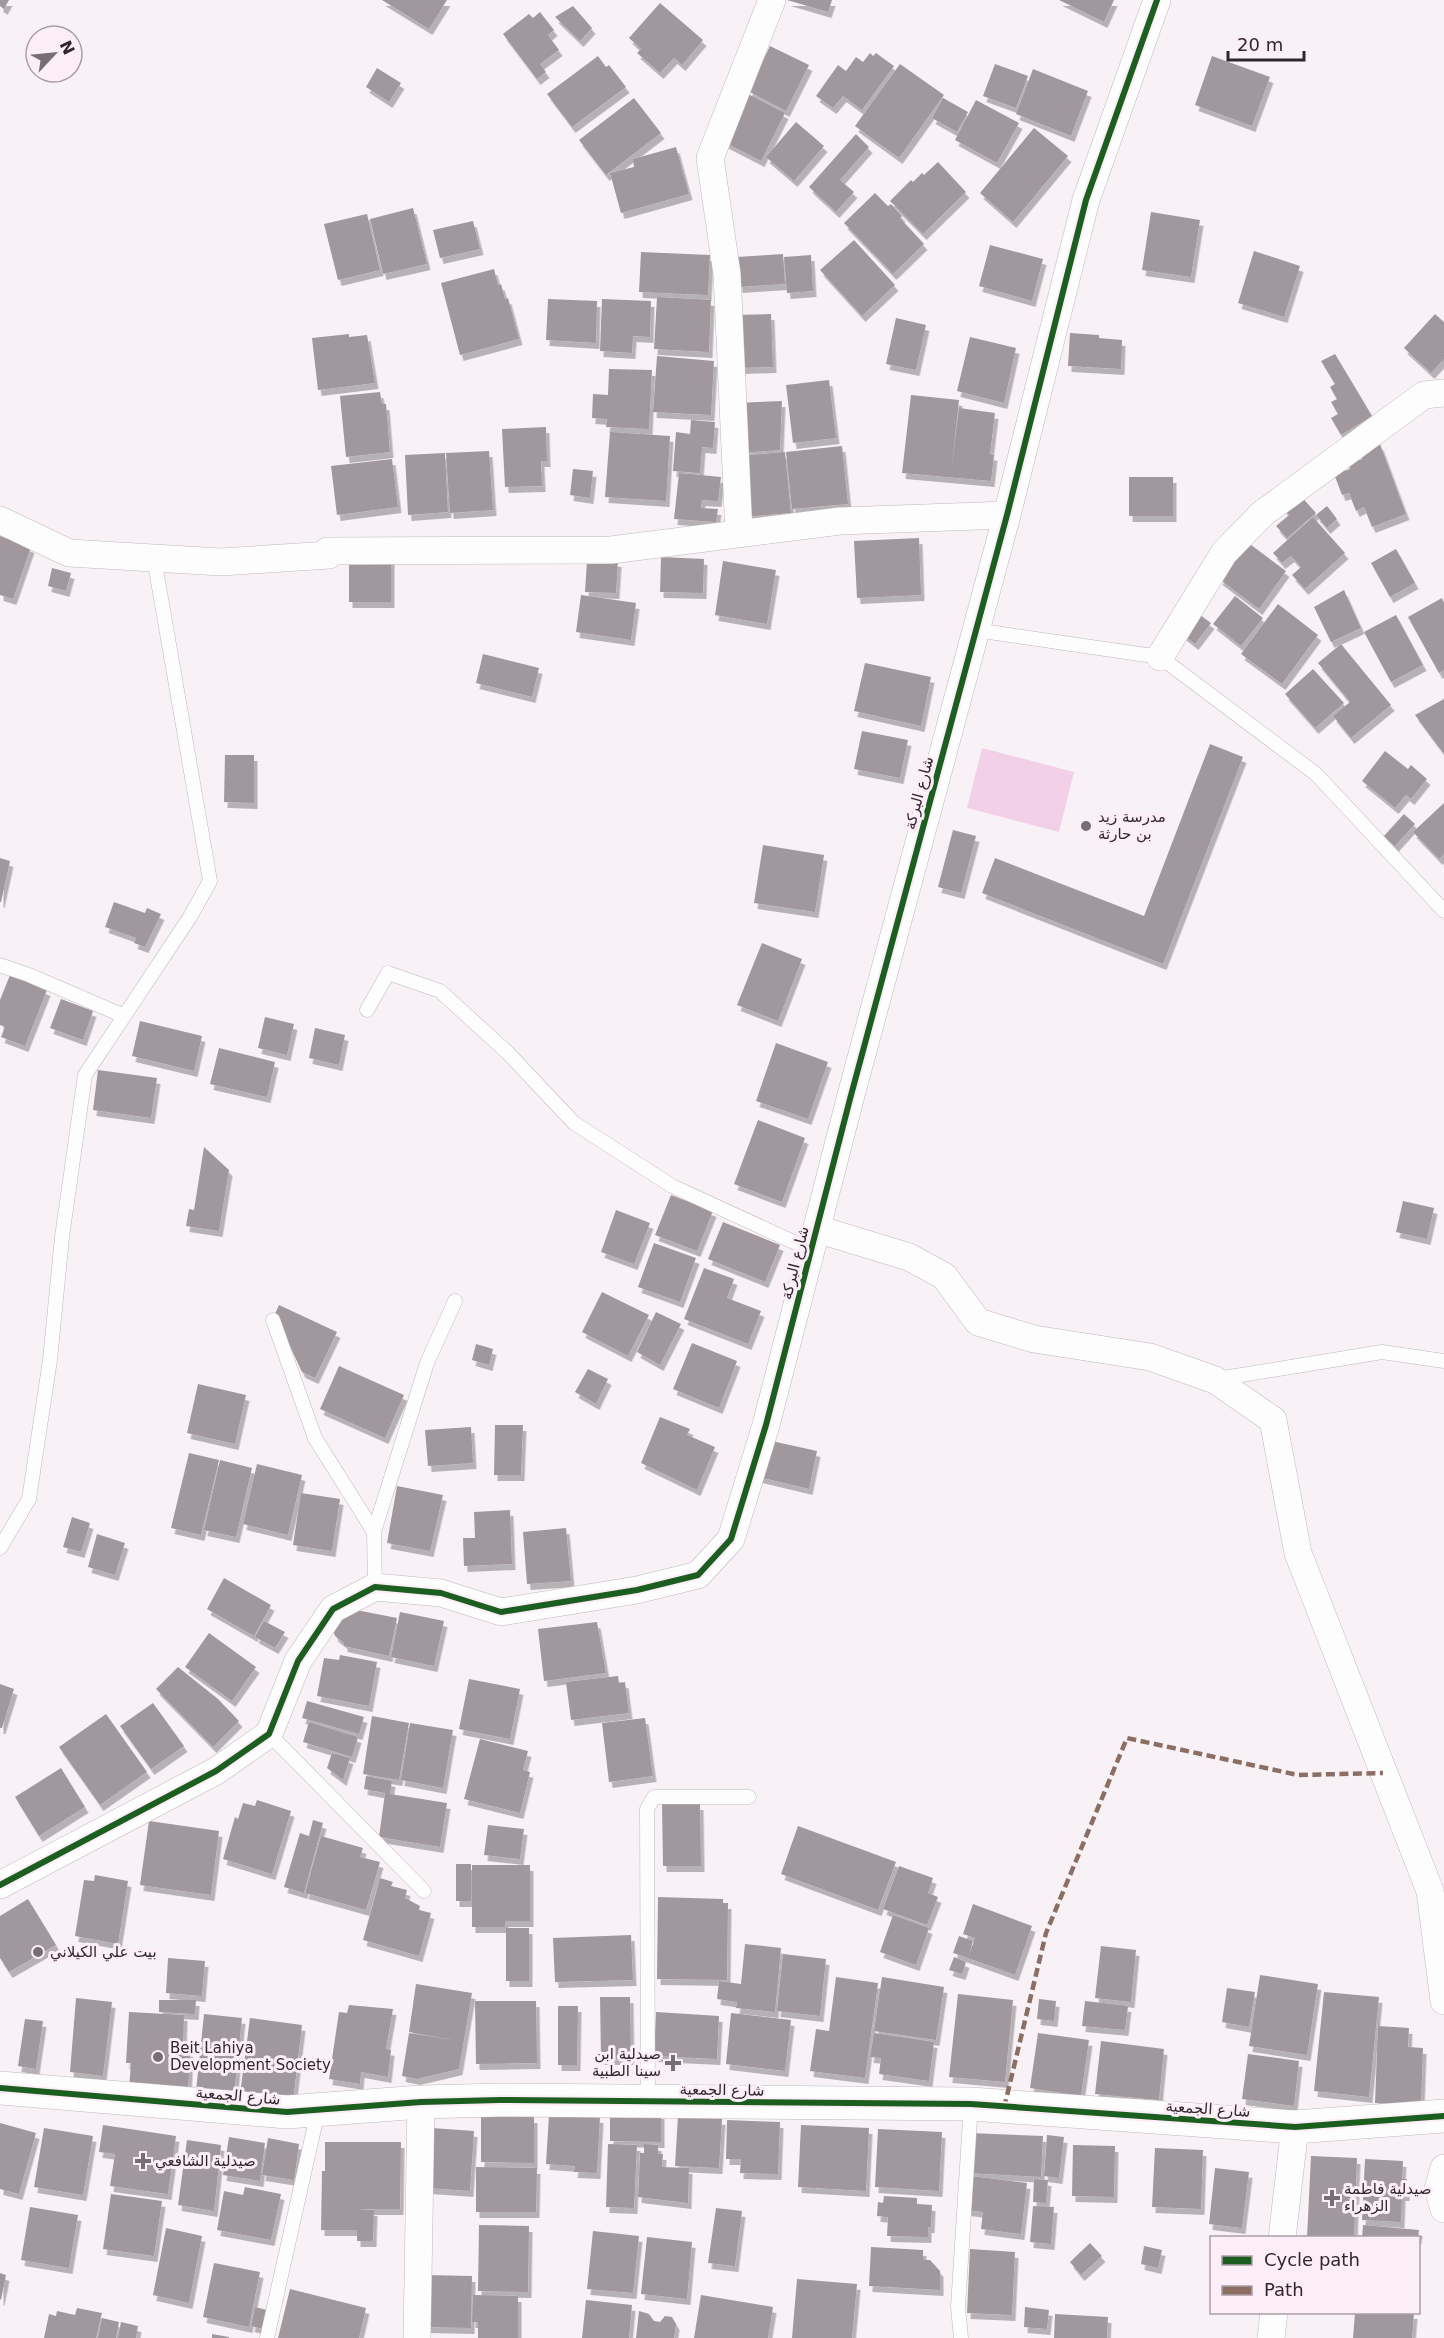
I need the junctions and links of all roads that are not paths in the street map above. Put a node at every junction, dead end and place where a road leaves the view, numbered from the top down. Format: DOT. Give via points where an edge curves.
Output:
graph roads {
  1 [pos="772,0"];
  2 [pos="1158,0"];
  3 [pos="1444,393"];
  4 [pos="1007,515"];
  5 [pos="0,520"];
  6 [pos="739,534"];
  7 [pos="154,558"];
  8 [pos="975,630"];
  9 [pos="1160,657"];
  10 [pos="1444,911"];
  11 [pos="0,965"];
  12 [pos="367,1010"];
  13 [pos="124,1016"];
  14 [pos="814,1240"];
  15 [pos="455,1301"];
  16 [pos="273,1320"];
  17 [pos="1444,1361"];
  18 [pos="1215,1380"];
  19 [pos="374,1532"];
  20 [pos="0,1548"];
  21 [pos="375,1587"];
  22 [pos="274,1723"];
  23 [pos="749,1797"];
  24 [pos="0,1885"];
  25 [pos="424,1891"];
  26 [pos="1444,2001"];
  27 [pos="0,2088"];
  28 [pos="648,2101"];
  29 [pos="421,2102"];
  30 [pos="971,2104"];
  31 [pos="318,2110"];
  32 [pos="1444,2116"];
  33 [pos="1295,2127"];
  34 [pos="1444,2168"];
  35 [pos="1444,2210"];
  36 [pos="1282,2236"];
  37 [pos="1274,2314"];
  38 [pos="420,2337"];
  39 [pos="267,2338"];
  40 [pos="961,2338"];
  41 [pos="1271,2338"];
  1 -- 6 [label="street" via="710,158 727,274"];
  2 -- 4 [label="street, شارع البركة" via="1086,200"];
  3 -- 9 [label="street" via="1424,395 1262,514 1224,553"];
  4 -- 6 [label="street" via="840,521"];
  4 -- 8 [label="street, شارع البركة"];
  5 -- 7 [label="street" via="69,553"];
  6 -- 7 [label="street" via="611,550 327,551 329,555 221,562"];
  7 -- 13 [label="lane" via="210,881"];
  8 -- 9 [label="lane"];
  8 -- 14 [label="street, شارع البركة"];
  9 -- 10 [label="lane" via="1316,774"];
  11 -- 13 [label="lane"];
  12 -- 14 [label="lane" via="388,973 440,991 574,1123 672,1186"];
  13 -- 20 [label="lane" via="85,1075 29,1498"];
  14 -- 18 [label="street" via="909,1257 944,1276 978,1322 1034,1339 1150,1357"];
  14 -- 21 [label="street, شارع البركة" via="766,1425 731,1539 698,1575 637,1590 501,1612 441,1593"];
  15 -- 19 [label="lane" via="427,1363"];
  16 -- 19 [label="lane" via="315,1438"];
  17 -- 18 [label="lane" via="1382,1352"];
  18 -- 26 [label="street" via="1273,1420 1298,1553 1430,1891"];
  19 -- 21 [label="lane"];
  21 -- 22 [label="street" via="333,1609 298,1660"];
  22 -- 24 [label="street" via="216,1771"];
  22 -- 25 [label="lane"];
  23 -- 28 [label="lane" via="654,1797 647,1809"];
  27 -- 31 [label="street, شارع الجمعية" via="287,2112"];
  28 -- 29 [label="street, شارع الجمعية"];
  28 -- 30 [label="street, شارع الجمعية"];
  29 -- 31 [label="street, شارع الجمعية"];
  29 -- 38 [label="street"];
  30 -- 33 [label="street, شارع الجمعية"];
  30 -- 40 [label="lane" via="958,2307"];
  31 -- 39 [label="lane"];
  32 -- 33 [label="street, شارع الجمعية"];
  33 -- 36 [label="street"];
  34 -- 35 [label="street" via="1438,2189"];
  37 -- 41 [label="street"];
}
